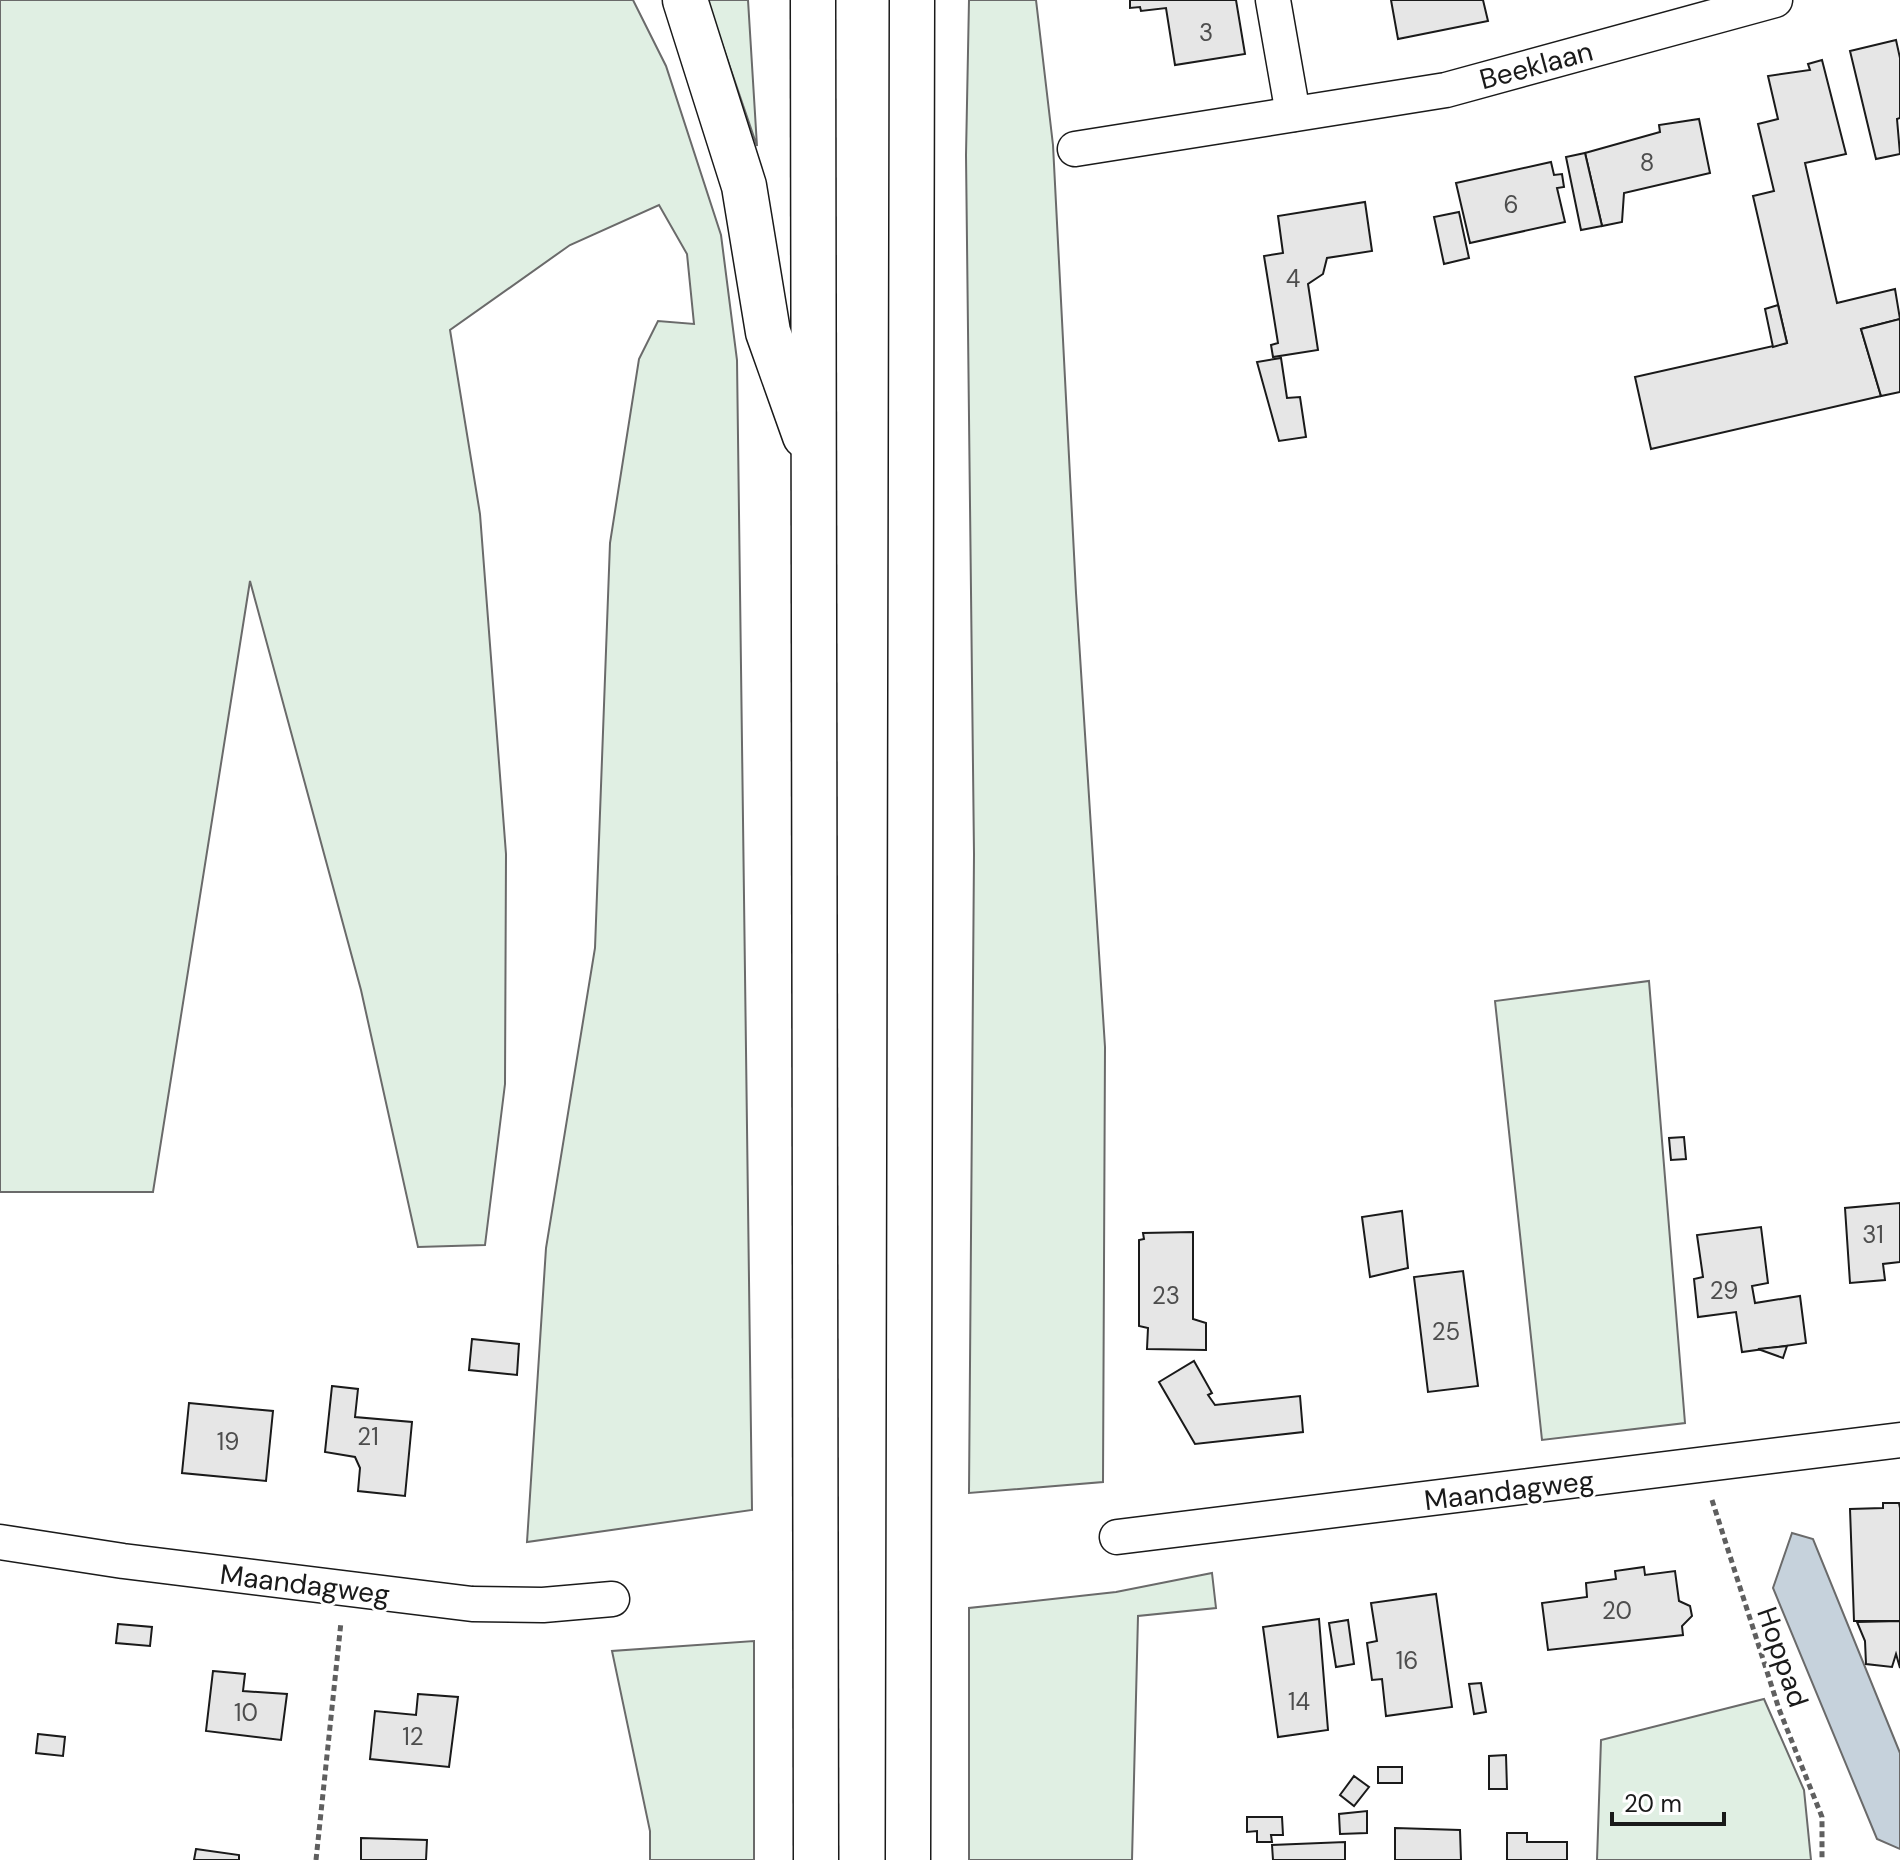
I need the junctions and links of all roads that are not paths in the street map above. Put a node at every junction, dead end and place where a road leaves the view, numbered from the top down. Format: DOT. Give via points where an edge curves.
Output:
graph roads {
  1 [pos="685,0"];
  2 [pos="813,0"];
  3 [pos="912,0"];
  4 [pos="1273,0"];
  5 [pos="1775,0"];
  6 [pos="1293,114"];
  7 [pos="1075,149"];
  8 [pos="817,469"];
  9 [pos="1900,1440"];
  10 [pos="1117,1537"];
  11 [pos="0,1542"];
  12 [pos="612,1599"];
  13 [pos="816,1860"];
  14 [pos="908,1860"];
  1 -- 8 [label="highway" via="744,186 768,332"];
  2 -- 8 [label="highway"];
  3 -- 14 [label="highway"];
  4 -- 6 [label="street"];
  5 -- 6 [label="street, Beeklaan" via="1446,90"];
  6 -- 7 [label="street, Beeklaan"];
  8 -- 13 [label="highway"];
  9 -- 10 [label="street, Maandagweg"];
  11 -- 12 [label="street, Maandagweg" via="472,1604"];
}
